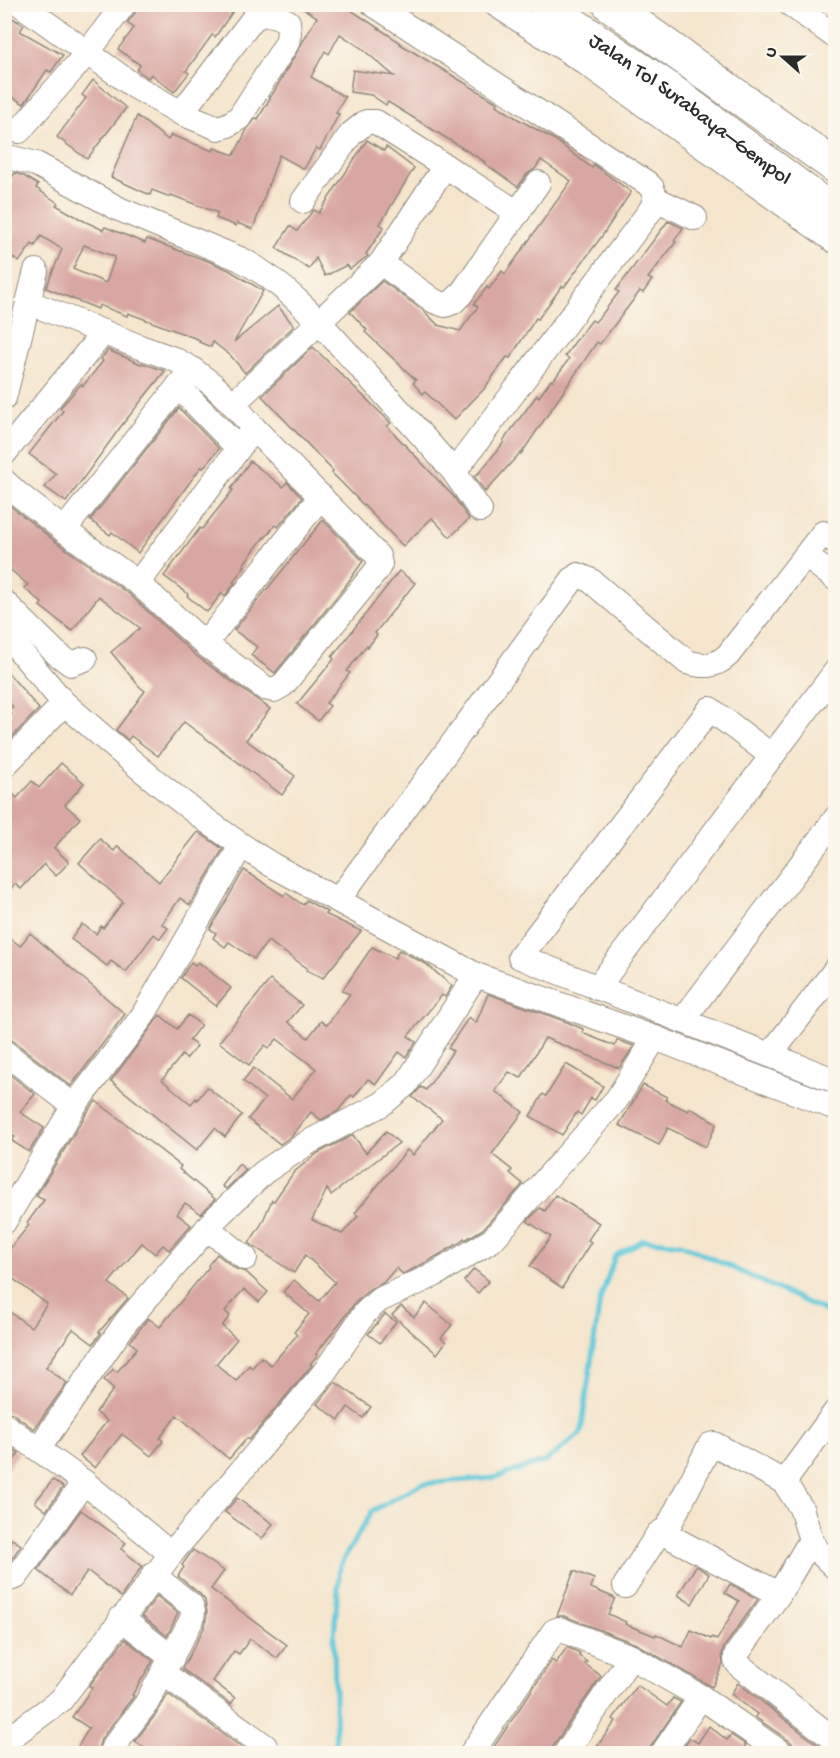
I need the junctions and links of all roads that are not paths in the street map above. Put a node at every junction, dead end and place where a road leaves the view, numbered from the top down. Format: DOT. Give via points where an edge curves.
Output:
graph roads {
  1 [pos="20,4"];
  2 [pos="124,4"];
  3 [pos="373,4"];
  4 [pos="495,4"];
  5 [pos="544,4"];
  6 [pos="609,4"];
  7 [pos="790,4"];
  8 [pos="836,37"];
  9 [pos="88,52"];
  10 [pos="181,113"];
  11 [pos="11,138"];
  12 [pos="445,166"];
  13 [pos="836,167"];
  14 [pos="538,183"];
  15 [pos="656,199"];
  16 [pos="303,201"];
  17 [pos="518,213"];
  18 [pos="836,214"];
  19 [pos="694,218"];
  20 [pos="836,242"];
  21 [pos="381,263"];
  22 [pos="36,271"];
  23 [pos="28,302"];
  24 [pos="319,321"];
  25 [pos="104,332"];
  26 [pos="185,377"];
  27 [pos="4,398"];
  28 [pos="233,404"];
  29 [pos="254,428"];
  30 [pos="238,448"];
  31 [pos="4,454"];
  32 [pos="454,472"];
  33 [pos="4,481"];
  34 [pos="321,496"];
  35 [pos="480,510"];
  36 [pos="64,530"];
  37 [pos="830,538"];
  38 [pos="806,556"];
  39 [pos="836,579"];
  40 [pos="138,583"];
  41 [pos="4,602"];
  42 [pos="4,632"];
  43 [pos="206,644"];
  44 [pos="85,659"];
  45 [pos="836,671"];
  46 [pos="63,702"];
  47 [pos="772,756"];
  48 [pos="4,766"];
  49 [pos="836,818"];
  50 [pos="241,846"];
  51 [pos="338,900"];
  52 [pos="836,969"];
  53 [pos="476,975"];
  54 [pos="597,988"];
  55 [pos="682,1021"];
  56 [pos="655,1038"];
  57 [pos="4,1052"];
  58 [pos="770,1055"];
  59 [pos="836,1081"];
  60 [pos="74,1106"];
  61 [pos="836,1108"];
  62 [pos="4,1222"];
  63 [pos="207,1228"];
  64 [pos="245,1258"];
  65 [pos="836,1411"];
  66 [pos="4,1425"];
  67 [pos="39,1448"];
  68 [pos="84,1482"];
  69 [pos="784,1482"];
  70 [pos="665,1533"];
  71 [pos="811,1540"];
  72 [pos="171,1554"];
  73 [pos="836,1568"];
  74 [pos="153,1575"];
  75 [pos="4,1578"];
  76 [pos="625,1586"];
  77 [pos="779,1594"];
  78 [pos="121,1618"];
  79 [pos="631,1657"];
  80 [pos="167,1666"];
  81 [pos="701,1697"];
  82 [pos="836,1741"];
  83 [pos="4,1742"];
  84 [pos="265,1746"];
  85 [pos="758,1746"];
  86 [pos="113,1747"];
  87 [pos="471,1754"];
  88 [pos="565,1754"];
  89 [pos="662,1754"];
  90 [pos="783,1754"];
  1 -- 9 [label="street"];
  2 -- 9 [label="street"];
  3 -- 15 [label="street" via="647,183"];
  4 -- 20 [label="street" via="583,61"];
  5 -- 18 [label="highway, Jalan Tol Surabaya–Gempol" via="666,87"];
  6 -- 13 [label="highway, Jalan Tol Surabaya–Gempol"];
  7 -- 8 [label="street"];
  9 -- 10 [label="street" via="134,86"];
  9 -- 11 [label="street"];
  10 -- 10 [label="street" via="218,128 238,118 287,43 288,22 276,15 262,14 252,19"];
  11 -- 24 [label="street" via="36,164 119,209 260,269"];
  12 -- 16 [label="street" via="376,122 366,122 351,134"];
  12 -- 17 [label="street"];
  12 -- 21 [label="street"];
  14 -- 17 [label="street"];
  15 -- 19 [label="street"];
  15 -- 32 [label="street"];
  17 -- 21 [label="street" via="461,294 445,305"];
  21 -- 24 [label="street"];
  22 -- 23 [label="street"];
  23 -- 25 [label="street"];
  23 -- 27 [label="street"];
  24 -- 28 [label="street"];
  24 -- 32 [label="street"];
  25 -- 26 [label="street" via="174,359"];
  25 -- 31 [label="street"];
  26 -- 28 [label="street" via="213,385"];
  26 -- 30 [label="street"];
  26 -- 36 [label="street"];
  28 -- 29 [label="street"];
  29 -- 30 [label="street"];
  29 -- 34 [label="street"];
  30 -- 40 [label="street"];
  32 -- 35 [label="street"];
  33 -- 36 [label="street"];
  34 -- 43 [label="street"];
  34 -- 43 [label="street" via="378,556 377,570 283,685 274,690 254,682"];
  36 -- 40 [label="street"];
  37 -- 38 [label="street"];
  38 -- 39 [label="street"];
  38 -- 51 [label="street" via="728,655 719,663 703,666 687,662 590,580 578,575"];
  40 -- 43 [label="street"];
  41 -- 44 [label="street" via="71,664"];
  42 -- 46 [label="street"];
  45 -- 47 [label="street"];
  46 -- 48 [label="street"];
  46 -- 50 [label="street" via="145,774"];
  47 -- 54 [label="street"];
  47 -- 54 [label="street" via="710,709 520,957"];
  49 -- 55 [label="street"];
  50 -- 51 [label="street"];
  50 -- 60 [label="street" via="142,1017"];
  51 -- 53 [label="street"];
  52 -- 58 [label="street"];
  53 -- 56 [label="street"];
  53 -- 63 [label="street" via="406,1084 382,1104 309,1142 264,1172"];
  54 -- 55 [label="street"];
  55 -- 58 [label="street"];
  56 -- 61 [label="street"];
  56 -- 72 [label="street" via="617,1099 492,1240 434,1275 379,1300 364,1313 323,1374"];
  57 -- 60 [label="street"];
  58 -- 59 [label="street"];
  60 -- 62 [label="street"];
  63 -- 64 [label="street"];
  63 -- 67 [label="street" via="126,1322"];
  65 -- 69 [label="street"];
  66 -- 67 [label="street"];
  67 -- 68 [label="street"];
  68 -- 72 [label="street"];
  68 -- 75 [label="street" via="16,1577"];
  69 -- 70 [label="street" via="712,1444"];
  69 -- 71 [label="street" via="801,1508"];
  70 -- 76 [label="street" via="659,1532"];
  70 -- 77 [label="street"];
  71 -- 73 [label="street"];
  71 -- 77 [label="street"];
  72 -- 74 [label="street"];
  74 -- 78 [label="street"];
  74 -- 80 [label="street" via="191,1605 193,1611"];
  77 -- 82 [label="street" via="736,1655 736,1661"];
  78 -- 80 [label="street"];
  78 -- 83 [label="street" via="61,1700"];
  79 -- 81 [label="street"];
  79 -- 87 [label="street" via="565,1630 554,1631"];
  79 -- 88 [label="street"];
  80 -- 84 [label="street"];
  80 -- 86 [label="street" via="146,1704"];
  81 -- 85 [label="street"];
  81 -- 89 [label="street"];
  85 -- 90 [label="street"];
}
